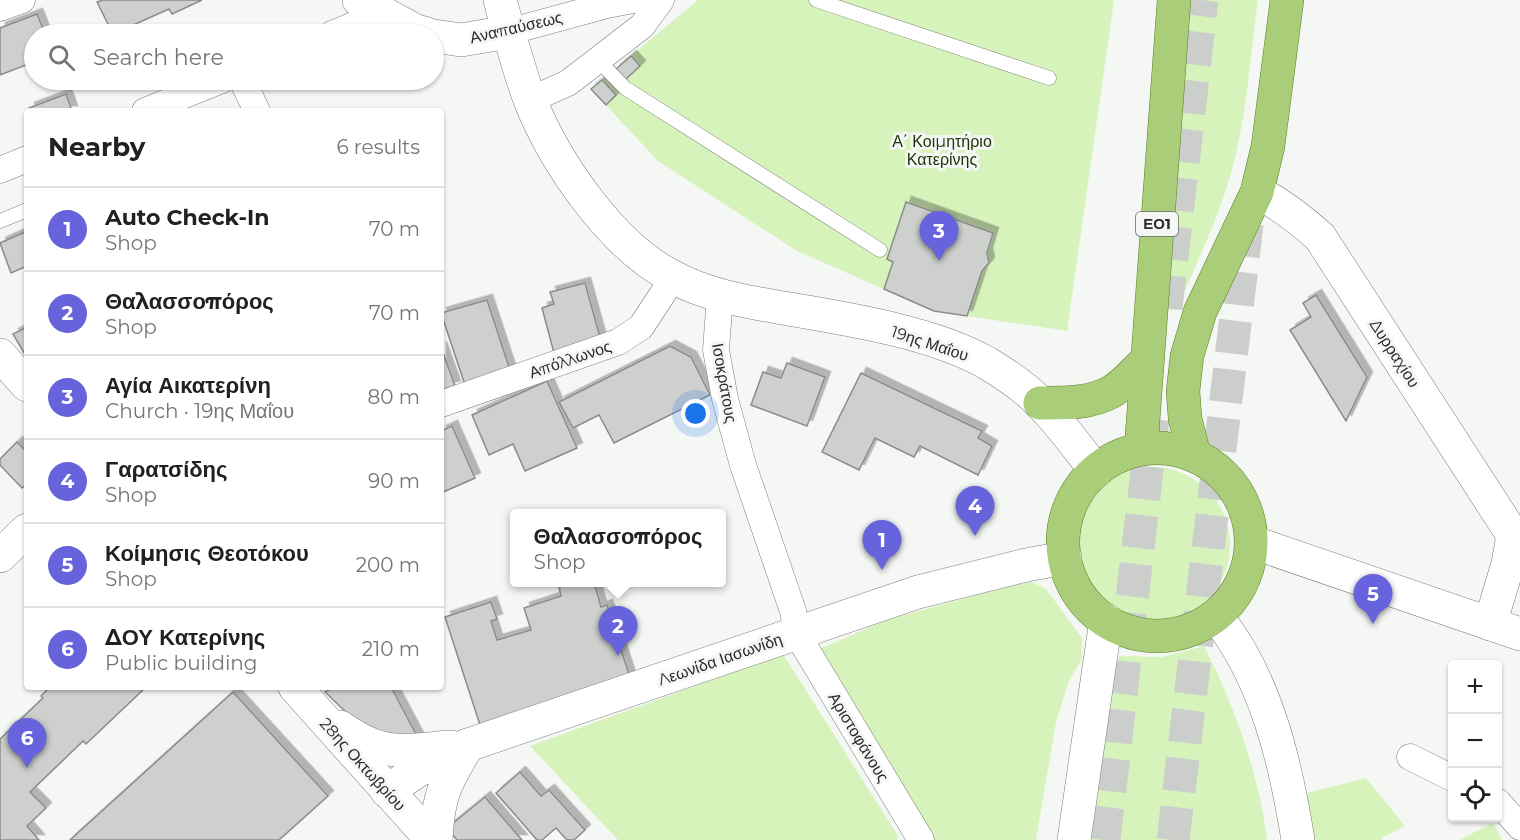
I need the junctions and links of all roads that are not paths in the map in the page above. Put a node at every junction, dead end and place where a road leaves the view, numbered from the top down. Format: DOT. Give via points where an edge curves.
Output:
graph roads {
  1 [pos="22,0"];
  2 [pos="500,0"];
  3 [pos="633,0"];
  4 [pos="661,0"];
  5 [pos="816,0"];
  6 [pos="1174,0"];
  7 [pos="1287,0"];
  8 [pos="371,7"];
  9 [pos="0,8"];
  10 [pos="346,24"];
  11 [pos="403,24"];
  12 [pos="508,32"];
  13 [pos="444,37"];
  14 [pos="598,60"];
  15 [pos="1049,78"];
  16 [pos="197,90"];
  17 [pos="247,90"];
  18 [pos="530,100"];
  19 [pos="152,108"];
  20 [pos="255,108"];
  21 [pos="24,160"];
  22 [pos="0,170"];
  23 [pos="1257,192"];
  24 [pos="24,211"];
  25 [pos="0,221"];
  26 [pos="880,250"];
  27 [pos="673,278"];
  28 [pos="720,296"];
  29 [pos="0,354"];
  30 [pos="1148,360"];
  31 [pos="24,382"];
  32 [pos="444,403"];
  33 [pos="1040,403"];
  34 [pos="1141,449"];
  35 [pos="1194,455"];
  36 [pos="1096,471"];
  37 [pos="24,533"];
  38 [pos="1516,540"];
  39 [pos="1252,542"];
  40 [pos="0,556"];
  41 [pos="1065,558"];
  42 [pos="1216,616"];
  43 [pos="1106,620"];
  44 [pos="1505,629"];
  45 [pos="796,633"];
  46 [pos="298,690"];
  47 [pos="319,714"];
  48 [pos="468,745"];
  49 [pos="1410,758"];
  50 [pos="1448,776"];
  51 [pos="387,791"];
  52 [pos="1502,807"];
  53 [pos="1520,827"];
  54 [pos="434,840"];
  55 [pos="921,840"];
  56 [pos="1074,840"];
  57 [pos="1298,840"];
  1 -- 9 [label="street"];
  2 -- 12 [label="main road"];
  3 -- 12 [label="street, Αναπαύσεως"];
  4 -- 14 [label="street" via="642,26"];
  5 -- 15 [label="lane"];
  6 -- 30 [label="main road, ΕΟ1"];
  7 -- 23 [label="main road" via="1268,146"];
  8 -- 10 [label="street"];
  8 -- 11 [label="main road"];
  12 -- 13 [label="main road, Αναπαύσεως" via="461,40"];
  12 -- 18 [label="main road"];
  14 -- 18 [label="street" via="568,82"];
  14 -- 26 [label="lane" via="625,88"];
  16 -- 19 [label="street"];
  17 -- 20 [label="street"];
  18 -- 27 [label="main road" via="552,143 596,210 621,239"];
  21 -- 22 [label="street"];
  23 -- 35 [label="main road" via="1200,312 1187,356 1183,391"];
  23 -- 38 [label="main road, Δυρραχίου" via="1298,217 1320,237"];
  24 -- 25 [label="lane"];
  27 -- 28 [label="main road"];
  27 -- 32 [label="street, Απόλλωνος" via="641,327 618,342"];
  28 -- 33 [label="main road, 19ης Μαΐου" via="908,334 962,351 987,364"];
  28 -- 45 [label="street, Ισοκράτους" via="716,350 725,399 743,465 793,611"];
  29 -- 31 [label="main road"];
  30 -- 33 [label="main road" via="1113,391 1073,404"];
  30 -- 34 [label="main road, ΕΟ1"];
  33 -- 36 [label="main road, 19ης Μαΐου"];
  34 -- 35 [label="main road" via="1177,450"];
  34 -- 36 [label="main road" via="1117,457"];
  35 -- 39 [label="main road" via="1217,469 1236,490 1248,514"];
  36 -- 41 [label="main road" via="1069,510 1063,534"];
  37 -- 40 [label="main road"];
  38 -- 44 [label="main road" via="1508,564"];
  39 -- 42 [label="main road" via="1248,570 1235,595"];
  39 -- 44 [label="main road"];
  41 -- 43 [label="main road" via="1072,582 1086,603"];
  41 -- 45 [label="main road, Λεωνίδα Ιασωνίδη" via="918,592"];
  42 -- 43 [label="main road" via="1190,630 1162,636 1132,633"];
  42 -- 57 [label="main road" via="1235,641 1272,726 1289,784"];
  43 -- 56 [label="main road"];
  45 -- 48 [label="main road, Λεωνίδα Ιασωνίδη"];
  45 -- 55 [label="street, Αριστοφάνους"];
  46 -- 47 [label="main road, 28ης Οκτωβρίου"];
  47 -- 48 [label="main road" via="379,747 405,750"];
  47 -- 51 [label="main road, 28ης Οκτωβρίου"];
  48 -- 51 [label="main road, Λεωνίδα Ιασωνίδη"];
  48 -- 54 [label="main road" via="440,799"];
  49 -- 50 [label="street"];
  51 -- 54 [label="main road, 28ης Οκτωβρίου"];
  52 -- 53 [label="street"];
}
